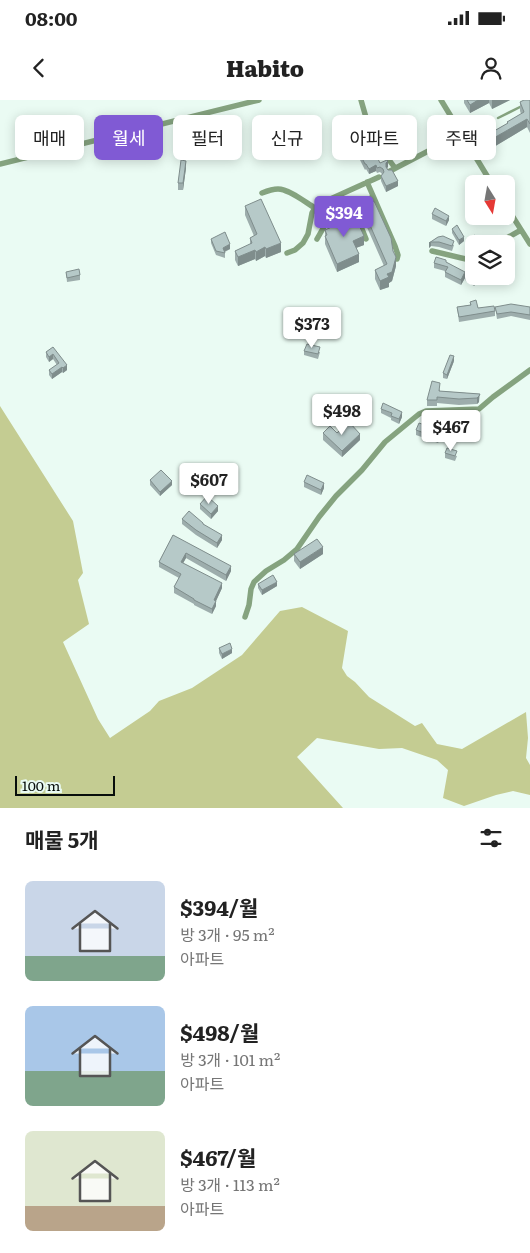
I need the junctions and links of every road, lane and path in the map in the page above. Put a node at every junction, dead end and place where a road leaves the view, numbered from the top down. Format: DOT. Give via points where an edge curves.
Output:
graph roads {
  1 [pos="259,100"];
  2 [pos="361,100"];
  3 [pos="441,100"];
  4 [pos="522,106"];
  5 [pos="450,115"];
  6 [pos="498,118"];
  7 [pos="427,152"];
  8 [pos="477,160"];
  9 [pos="0,164"];
  10 [pos="486,175"];
  11 [pos="379,177"];
  12 [pos="366,182"];
  13 [pos="262,193"];
  14 [pos="373,197"];
  15 [pos="353,207"];
  16 [pos="315,208"];
  17 [pos="515,220"];
  18 [pos="521,230"];
  19 [pos="512,235"];
  20 [pos="317,239"];
  21 [pos="366,239"];
  22 [pos="530,244"];
  23 [pos="432,251"];
  24 [pos="287,253"];
  25 [pos="397,259"];
  26 [pos="465,259"];
  27 [pos="530,370"];
  28 [pos="245,617"];
  1 -- 9 [label="street"];
  2 -- 7 [label="street" via="369,128 393,170"];
  3 -- 5 [label="street"];
  4 -- 6 [label="lane"];
  8 -- 10 [label="street"];
  11 -- 12 [label="street"];
  12 -- 14 [label="street"];
  12 -- 16 [label="street"];
  13 -- 16 [label="street" via="279,189"];
  14 -- 15 [label="street"];
  14 -- 25 [label="street" via="395,246"];
  15 -- 20 [label="street" via="335,216"];
  15 -- 21 [label="street"];
  16 -- 24 [label="street" via="303,243"];
  17 -- 18 [label="street"];
  18 -- 19 [label="street"];
  18 -- 22 [label="street"];
  23 -- 26 [label="street"];
  27 -- 28 [label="street" via="480,409 426,411 392,436 336,496 297,549 254,582"];
}
